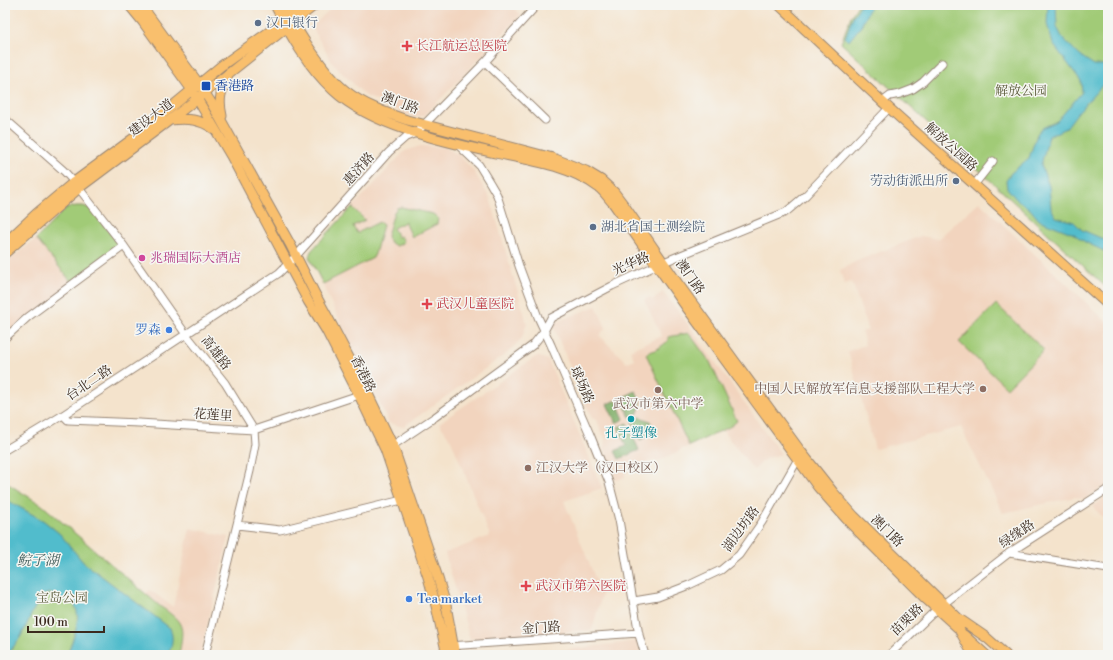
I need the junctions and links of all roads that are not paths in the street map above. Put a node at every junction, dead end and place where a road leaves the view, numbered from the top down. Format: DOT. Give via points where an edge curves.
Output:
graph roads {
  1 [pos="129,5"];
  2 [pos="140,5"];
  3 [pos="275,5"];
  4 [pos="284,5"];
  5 [pos="303,5"];
  6 [pos="315,5"];
  7 [pos="537,5"];
  8 [pos="779,5"];
  9 [pos="289,22"];
  10 [pos="485,62"];
  11 [pos="942,63"];
  12 [pos="230,72"];
  13 [pos="196,87"];
  14 [pos="201,95"];
  15 [pos="886,105"];
  16 [pos="5,119"];
  17 [pos="170,120"];
  18 [pos="545,120"];
  19 [pos="423,125"];
  20 [pos="220,128"];
  21 [pos="416,133"];
  22 [pos="455,143"];
  23 [pos="993,161"];
  24 [pos="76,185"];
  25 [pos="974,185"];
  26 [pos="5,244"];
  27 [pos="124,246"];
  28 [pos="5,253"];
  29 [pos="296,256"];
  30 [pos="289,264"];
  31 [pos="660,264"];
  32 [pos="1108,305"];
  33 [pos="544,331"];
  34 [pos="185,333"];
  35 [pos="5,338"];
  36 [pos="359,395"];
  37 [pos="63,415"];
  38 [pos="254,430"];
  39 [pos="389,448"];
  40 [pos="5,450"];
  41 [pos="798,459"];
  42 [pos="1108,489"];
  43 [pos="402,500"];
  44 [pos="237,525"];
  45 [pos="1009,553"];
  46 [pos="1108,569"];
  47 [pos="634,601"];
  48 [pos="940,606"];
  49 [pos="958,618"];
  50 [pos="959,629"];
  51 [pos="639,633"];
  52 [pos="450,651"];
  53 [pos="205,655"];
  54 [pos="645,655"];
  55 [pos="889,655"];
  56 [pos="973,655"];
  57 [pos="986,655"];
  58 [pos="997,655"];
  59 [pos="1006,655"];
  1 -- 13 [label="main road, 香港路"];
  2 -- 13 [label="main road, 香港路"];
  3 -- 9 [label="main road"];
  4 -- 9 [label="main road"];
  5 -- 9 [label="main road, 建设大道"];
  6 -- 9 [label="main road, 建设大道"];
  7 -- 10 [label="street, 惠济路"];
  8 -- 15 [label="main road, 解放公园路"];
  9 -- 12 [label="main road, 建设大道"];
  9 -- 13 [label="main road, 建设大道" via="221,66"];
  9 -- 19 [label="main road, 澳门路" via="334,81 346,91 390,114"];
  9 -- 21 [label="main road, 澳门路" via="308,61 334,91 375,117"];
  10 -- 18 [label="street"];
  10 -- 19 [label="street, 惠济路"];
  11 -- 15 [label="street" via="913,89 890,96"];
  12 -- 14 [label="main road, 建设大道"];
  12 -- 20 [label="main road" via="220,93"];
  13 -- 14 [label="main road, 香港路"];
  13 -- 24 [label="main road, 建设大道"];
  14 -- 17 [label="main road, 建设大道"];
  14 -- 20 [label="main road, 香港路"];
  15 -- 25 [label="main road, 解放公园路"];
  15 -- 31 [label="street, 光华路" via="806,195 786,212"];
  16 -- 24 [label="street, 高雄路" via="64,171"];
  17 -- 20 [label="main road" via="194,120"];
  17 -- 24 [label="main road, 建设大道"];
  19 -- 21 [label="street, 惠济路"];
  19 -- 31 [label="main road, 澳门路" via="553,158 586,171 614,192"];
  20 -- 29 [label="main road, 香港路"];
  20 -- 30 [label="main road, 香港路" via="231,156"];
  21 -- 22 [label="main road, 澳门路"];
  21 -- 29 [label="street, 惠济路" via="406,137 389,152"];
  22 -- 31 [label="main road, 澳门路" via="538,161 584,178 599,188 613,203"];
  22 -- 33 [label="street, 球场路" via="479,165 497,195 519,266"];
  23 -- 25 [label="street"];
  24 -- 26 [label="main road, 建设大道" via="36,214"];
  24 -- 27 [label="street, 高雄路"];
  24 -- 28 [label="main road, 建设大道"];
  25 -- 32 [label="main road, 解放公园路"];
  27 -- 34 [label="street, 高雄路"];
  27 -- 35 [label="street" via="28,317"];
  29 -- 30 [label="street, 惠济路"];
  29 -- 39 [label="main road, 香港路" via="364,386"];
  30 -- 34 [label="street, 惠济路" via="280,273"];
  30 -- 36 [label="main road, 香港路"];
  31 -- 33 [label="street, 光华路" via="551,318"];
  31 -- 41 [label="main road, 澳门路" via="687,308"];
  31 -- 48 [label="main road, 澳门路" via="679,285 833,492"];
  33 -- 39 [label="street, 光华路" via="533,345"];
  33 -- 47 [label="street, 球场路" via="609,482"];
  34 -- 37 [label="street, 台北二路"];
  34 -- 38 [label="street, 高雄路" via="225,384"];
  36 -- 38 [label="street, 花莲里"];
  36 -- 39 [label="main road, 香港路"];
  37 -- 38 [label="street, 花莲里" via="68,420"];
  37 -- 40 [label="street, 台北二路"];
  38 -- 44 [label="street" via="255,444"];
  39 -- 43 [label="main road, 香港路"];
  39 -- 52 [label="main road, 香港路" via="437,575 446,605"];
  41 -- 47 [label="street, 湖边坊路" via="762,522 739,555 721,570 689,585 658,597"];
  41 -- 48 [label="main road, 澳门路" via="818,487 850,523"];
  42 -- 45 [label="street, 绿缘路"];
  43 -- 44 [label="street" via="280,530"];
  43 -- 52 [label="main road, 香港路"];
  44 -- 53 [label="street"];
  45 -- 46 [label="street"];
  45 -- 48 [label="street, 绿缘路"];
  47 -- 51 [label="street, 球场路"];
  48 -- 49 [label="main road, 澳门路"];
  48 -- 50 [label="main road, 澳门路"];
  48 -- 55 [label="street, 苗栗路"];
  49 -- 58 [label="main road"];
  49 -- 59 [label="main road, 澳门路"];
  50 -- 56 [label="main road, 澳门路"];
  50 -- 57 [label="main road"];
  51 -- 52 [label="street, 金门路"];
  51 -- 54 [label="street, 球场路"];
}
